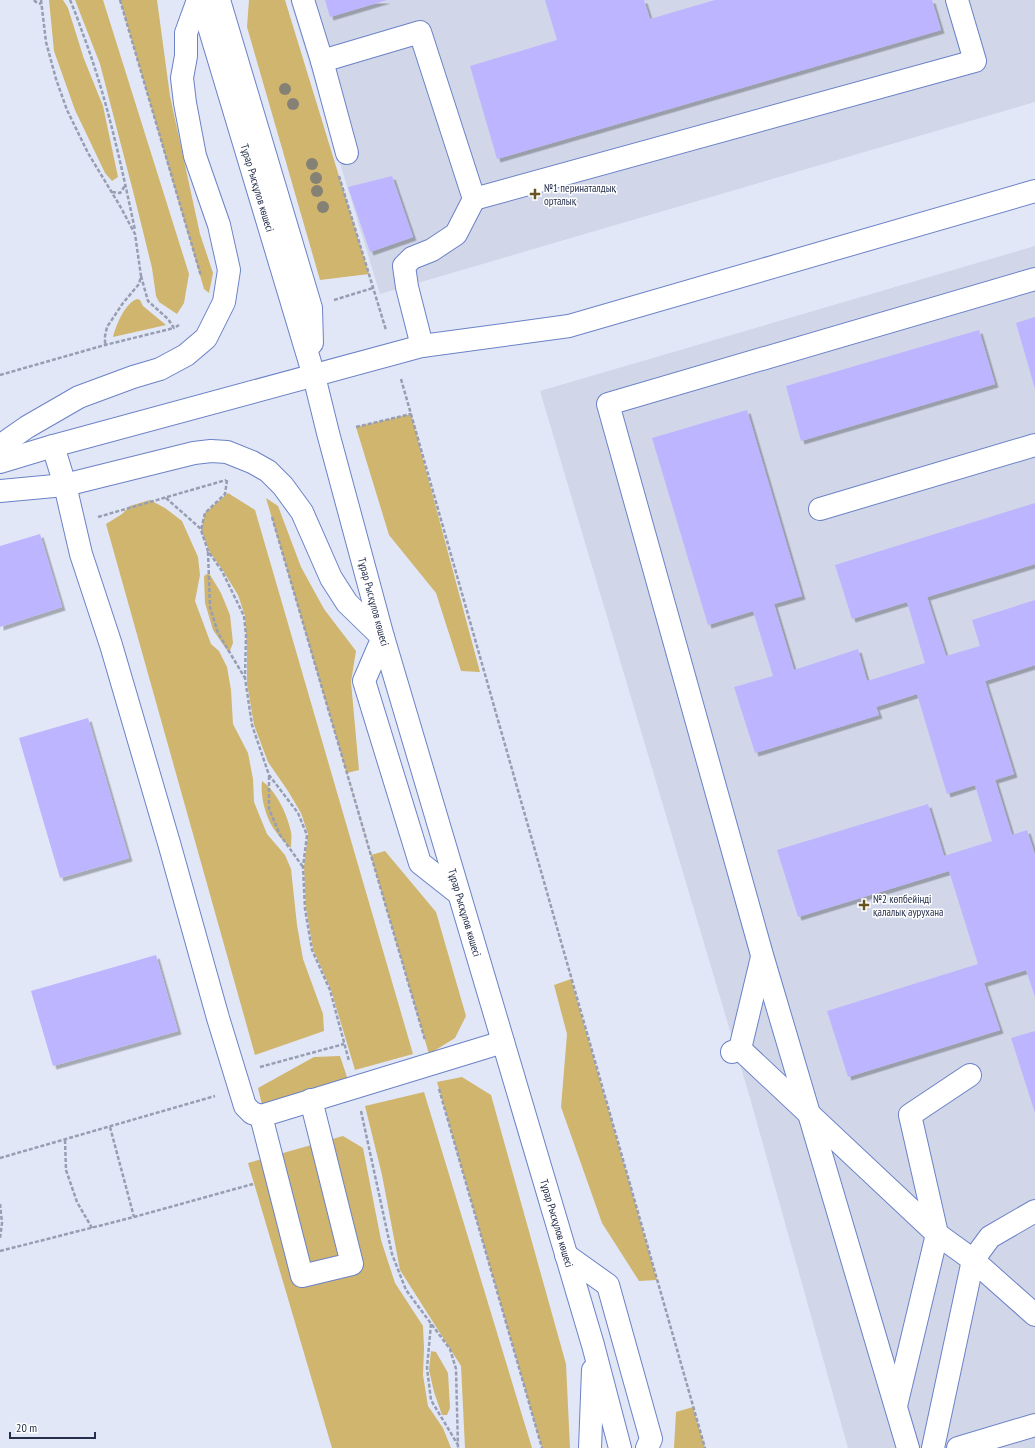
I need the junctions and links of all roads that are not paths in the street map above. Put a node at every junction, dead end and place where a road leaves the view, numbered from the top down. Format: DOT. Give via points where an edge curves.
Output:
graph roads {
  1 [pos="303,0"];
  2 [pos="957,0"];
  3 [pos="212,1"];
  4 [pos="322,61"];
  5 [pos="346,153"];
  6 [pos="1035,191"];
  7 [pos="474,199"];
  8 [pos="1035,279"];
  9 [pos="422,346"];
  10 [pos="314,376"];
  11 [pos="1035,445"];
  12 [pos="0,446"];
  13 [pos="53,446"];
  14 [pos="0,462"];
  15 [pos="65,485"];
  16 [pos="0,492"];
  17 [pos="820,509"];
  18 [pos="383,637"];
  19 [pos="458,893"];
  20 [pos="762,955"];
  21 [pos="503,1042"];
  22 [pos="970,1075"];
  23 [pos="311,1100"];
  24 [pos="809,1115"];
  25 [pos="261,1116"];
  26 [pos="1035,1211"];
  27 [pos="937,1234"];
  28 [pos="566,1255"];
  29 [pos="973,1260"];
  30 [pos="1035,1315"];
  31 [pos="593,1345"];
  32 [pos="896,1407"];
  33 [pos="1035,1425"];
  34 [pos="590,1448"];
  35 [pos="620,1448"];
  36 [pos="647,1448"];
  37 [pos="908,1448"];
  38 [pos="933,1448"];
  39 [pos="958,1448"];
  1 -- 4 [label="street"];
  2 -- 7 [label="street" via="975,61"];
  3 -- 10 [label="street, Тұрар Рысқұлов көшесі"];
  3 -- 12 [label="street" via="186,33 186,56 182,78 195,156 219,225 229,270 224,302 206,338 186,355 160,368 79,397"];
  4 -- 5 [label="street"];
  4 -- 7 [label="street" via="420,32"];
  6 -- 9 [label="street" via="569,326"];
  7 -- 9 [label="street" via="456,234 432,250 412,258 404,266"];
  8 -- 20 [label="street" via="608,404"];
  9 -- 10 [label="street"];
  10 -- 13 [label="street"];
  10 -- 18 [label="street, Тұрар Рысқұлов көшесі"];
  11 -- 17 [label="street"];
  13 -- 14 [label="street"];
  13 -- 15 [label="street"];
  15 -- 16 [label="street"];
  15 -- 18 [label="street" via="194,453 227,452 252,462 268,471 283,486 302,512 331,578 347,603"];
  15 -- 25 [label="street" via="81,554 111,645 237,1082 245,1106 252,1113"];
  18 -- 19 [label="street, Тұрар Рысқұлов көшесі"];
  18 -- 19 [label="street" via="364,681 420,862"];
  19 -- 21 [label="street, Тұрар Рысқұлов көшесі"];
  20 -- 24 [label="street"];
  20 -- 24 [label="street" via="736,1051"];
  21 -- 23 [label="street"];
  21 -- 28 [label="street, Тұрар Рысқұлов көшесі"];
  22 -- 27 [label="street" via="910,1115"];
  23 -- 25 [label="street"];
  23 -- 25 [label="street" via="352,1264 302,1276"];
  24 -- 27 [label="street"];
  24 -- 32 [label="street"];
  26 -- 29 [label="street" via="990,1237"];
  27 -- 29 [label="street"];
  27 -- 32 [label="street"];
  28 -- 31 [label="street, Тұрар Рысқұлов көшесі"];
  28 -- 36 [label="street" via="608,1284 651,1439"];
  29 -- 30 [label="street"];
  29 -- 38 [label="street"];
  31 -- 34 [label="street"];
  31 -- 35 [label="street, Тұрар Рысқұлов көшесі"];
  32 -- 37 [label="street"];
  33 -- 39 [label="street"];
}
